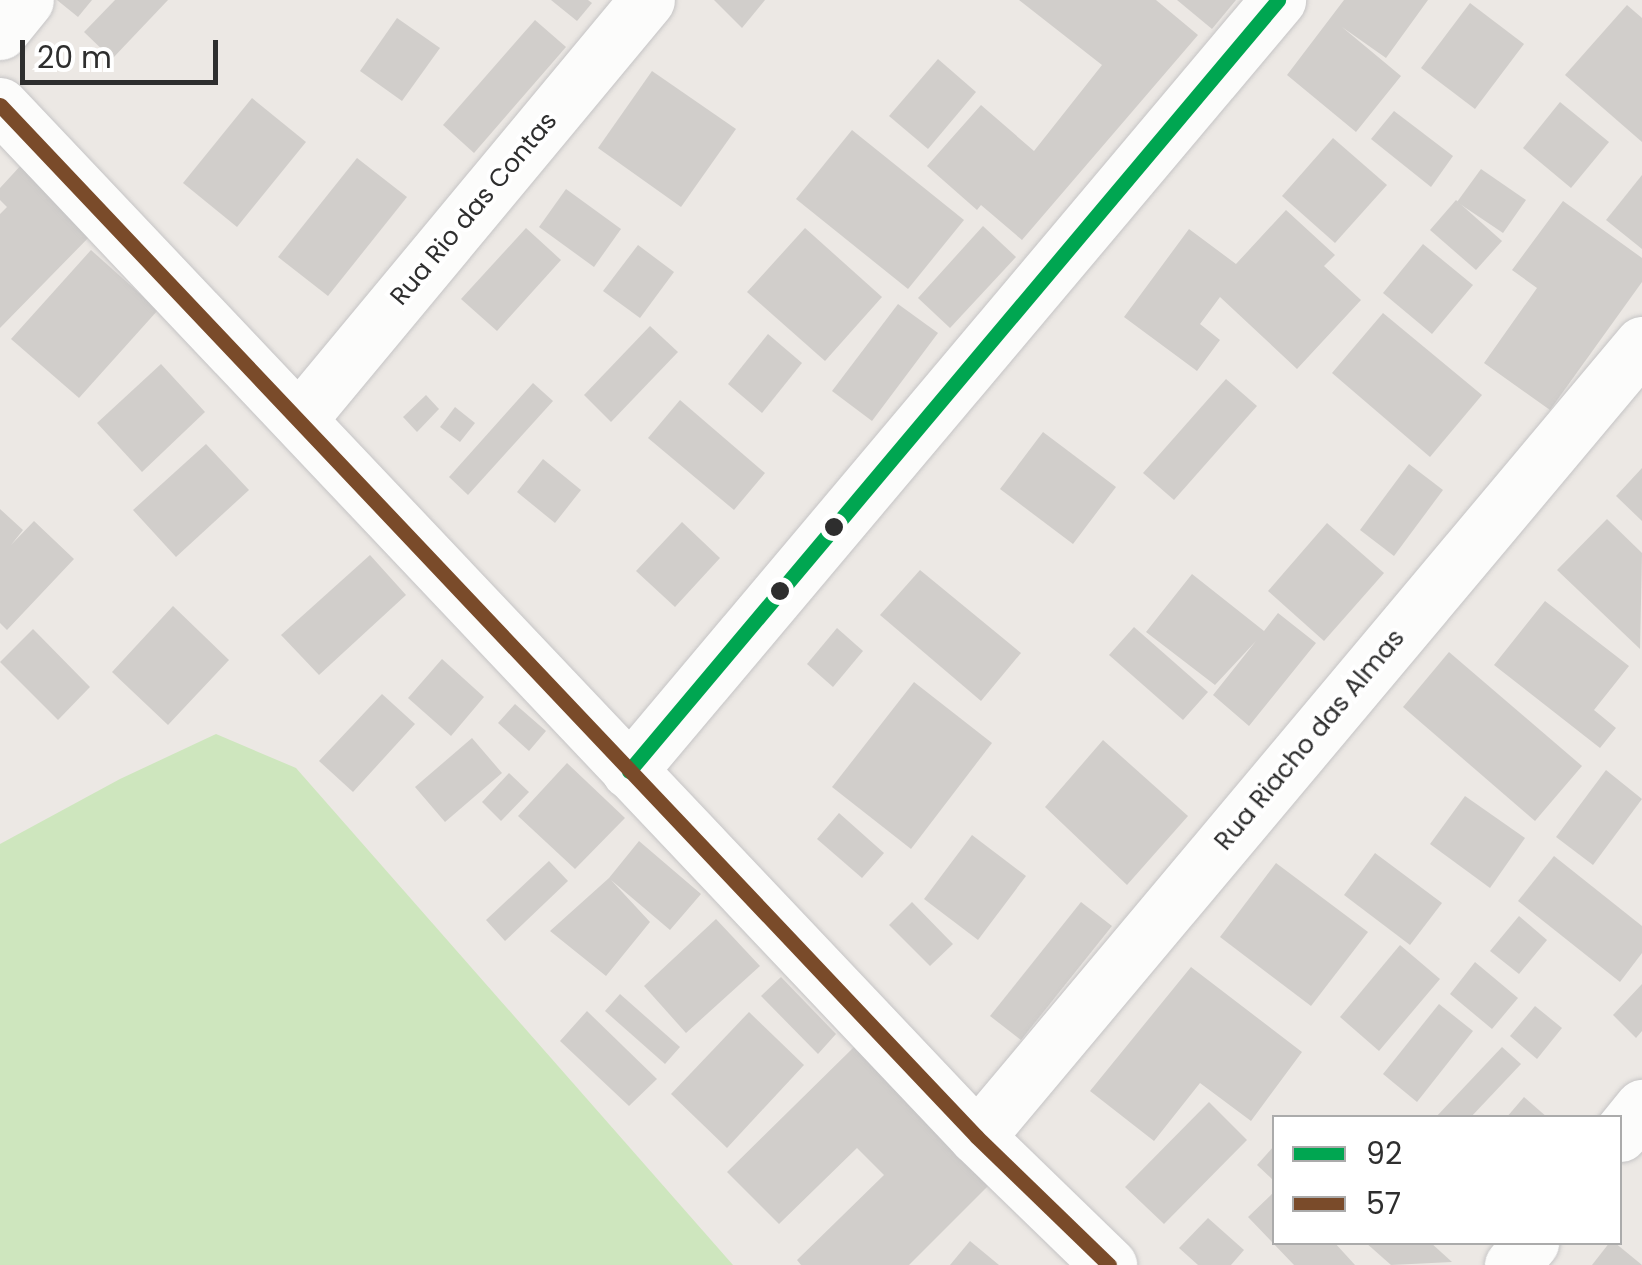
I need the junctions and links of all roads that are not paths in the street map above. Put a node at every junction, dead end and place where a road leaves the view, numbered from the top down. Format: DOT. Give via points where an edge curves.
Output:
graph roads {
  1 [pos="26,0"];
  2 [pos="647,0"];
  3 [pos="1278,0"];
  4 [pos="0,32"];
  5 [pos="0,105"];
  6 [pos="1642,344"];
  7 [pos="300,418"];
  8 [pos="629,771"];
  9 [pos="1642,1107"];
  10 [pos="1622,1132"];
  11 [pos="978,1137"];
  12 [pos="1528,1245"];
  13 [pos="1109,1265"];
  14 [pos="1512,1265"];
  1 -- 4 [label="street"];
  2 -- 7 [label="street, Rua Rio das Contas"];
  3 -- 8 [label="street"];
  5 -- 7 [label="street"];
  6 -- 11 [label="street, Rua Riacho das Almas"];
  7 -- 8 [label="street"];
  8 -- 11 [label="street"];
  9 -- 10 [label="street"];
  11 -- 13 [label="street"];
  12 -- 14 [label="street"];
}
